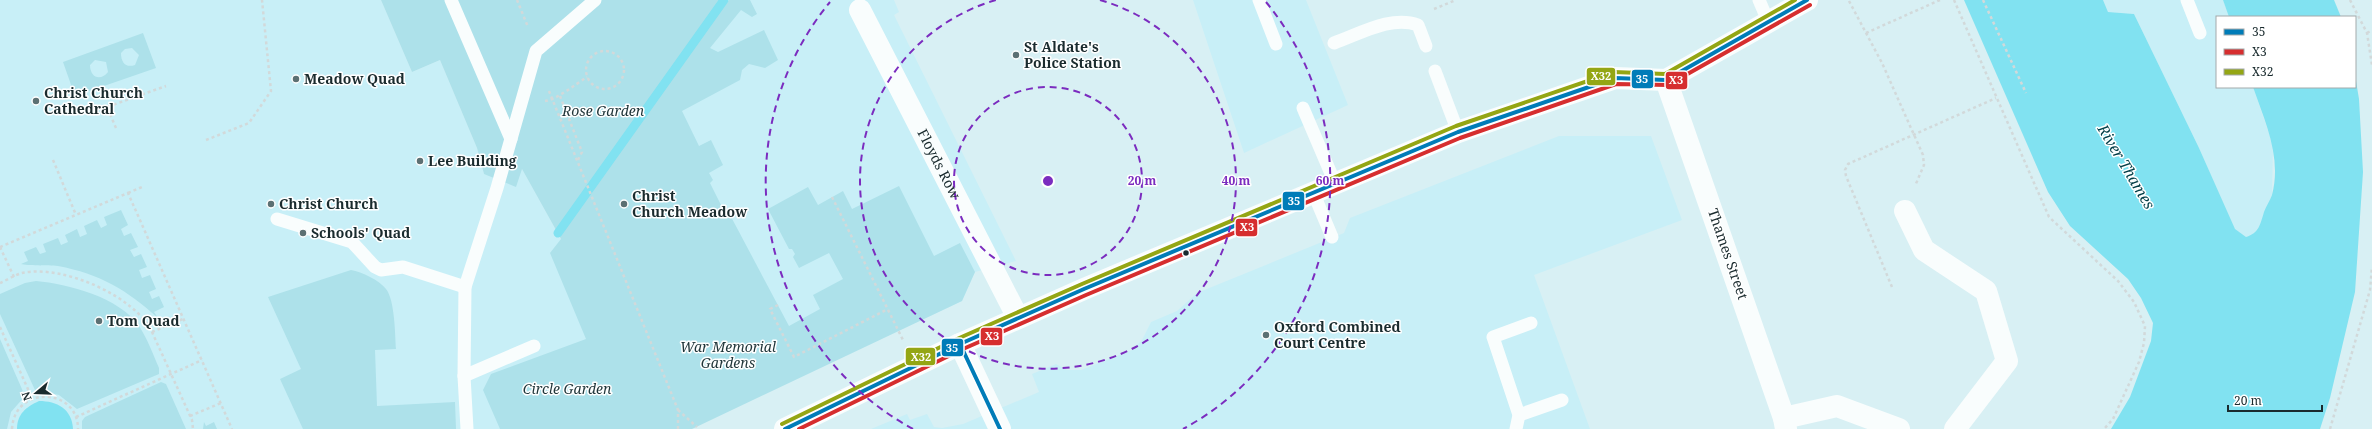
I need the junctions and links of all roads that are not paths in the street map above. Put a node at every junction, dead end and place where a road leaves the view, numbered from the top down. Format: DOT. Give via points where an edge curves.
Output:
graph roads {
  1 [pos="451,0"];
  2 [pos="595,0"];
  3 [pos="1259,0"];
  4 [pos="1759,0"];
  5 [pos="1807,0"];
  6 [pos="2188,0"];
  7 [pos="860,10"];
  8 [pos="1768,21"];
  9 [pos="2200,33"];
  10 [pos="1334,43"];
  11 [pos="1276,44"];
  12 [pos="1426,46"];
  13 [pos="1435,71"];
  14 [pos="1666,80"];
  15 [pos="1303,108"];
  16 [pos="1458,132"];
  17 [pos="511,138"];
  18 [pos="1335,183"];
  19 [pos="1313,192"];
  20 [pos="1905,211"];
  21 [pos="278,219"];
  22 [pos="1332,237"];
  23 [pos="465,287"];
  24 [pos="1018,318"];
  25 [pos="1531,323"];
  26 [pos="960,344"];
  27 [pos="534,346"];
  28 [pos="464,376"];
  29 [pos="1562,400"];
  30 [pos="1519,415"];
  31 [pos="1785,423"];
  32 [pos="467,429"];
  33 [pos="785,429"];
  34 [pos="1000,429"];
  35 [pos="1516,429"];
  36 [pos="1899,429"];
  37 [pos="1955,429"];
  1 -- 17 [label="lane"];
  2 -- 17 [label="lane" via="536,51"];
  3 -- 11 [label="lane"];
  4 -- 8 [label="lane"];
  5 -- 8 [label="street"];
  6 -- 9 [label="lane"];
  7 -- 24 [label="street, Floyds Row"];
  8 -- 14 [label="street"];
  10 -- 12 [label="lane" via="1395,21 1408,21 1418,25"];
  13 -- 16 [label="lane"];
  14 -- 16 [label="street" via="1615,78"];
  14 -- 31 [label="street, Thames Street"];
  15 -- 18 [label="lane"];
  16 -- 18 [label="street"];
  17 -- 23 [label="lane"];
  18 -- 19 [label="street"];
  19 -- 22 [label="lane"];
  19 -- 24 [label="street"];
  20 -- 37 [label="street" via="1924,250 1986,291 2007,361"];
  21 -- 23 [label="lane" via="352,242 375,267 381,270 403,267"];
  23 -- 28 [label="lane"];
  24 -- 26 [label="street"];
  25 -- 30 [label="lane" via="1492,337"];
  26 -- 33 [label="street"];
  26 -- 34 [label="street"];
  27 -- 28 [label="lane"];
  28 -- 32 [label="lane"];
  29 -- 30 [label="lane"];
  30 -- 35 [label="lane"];
  31 -- 36 [label="street" via="1837,406"];
}
